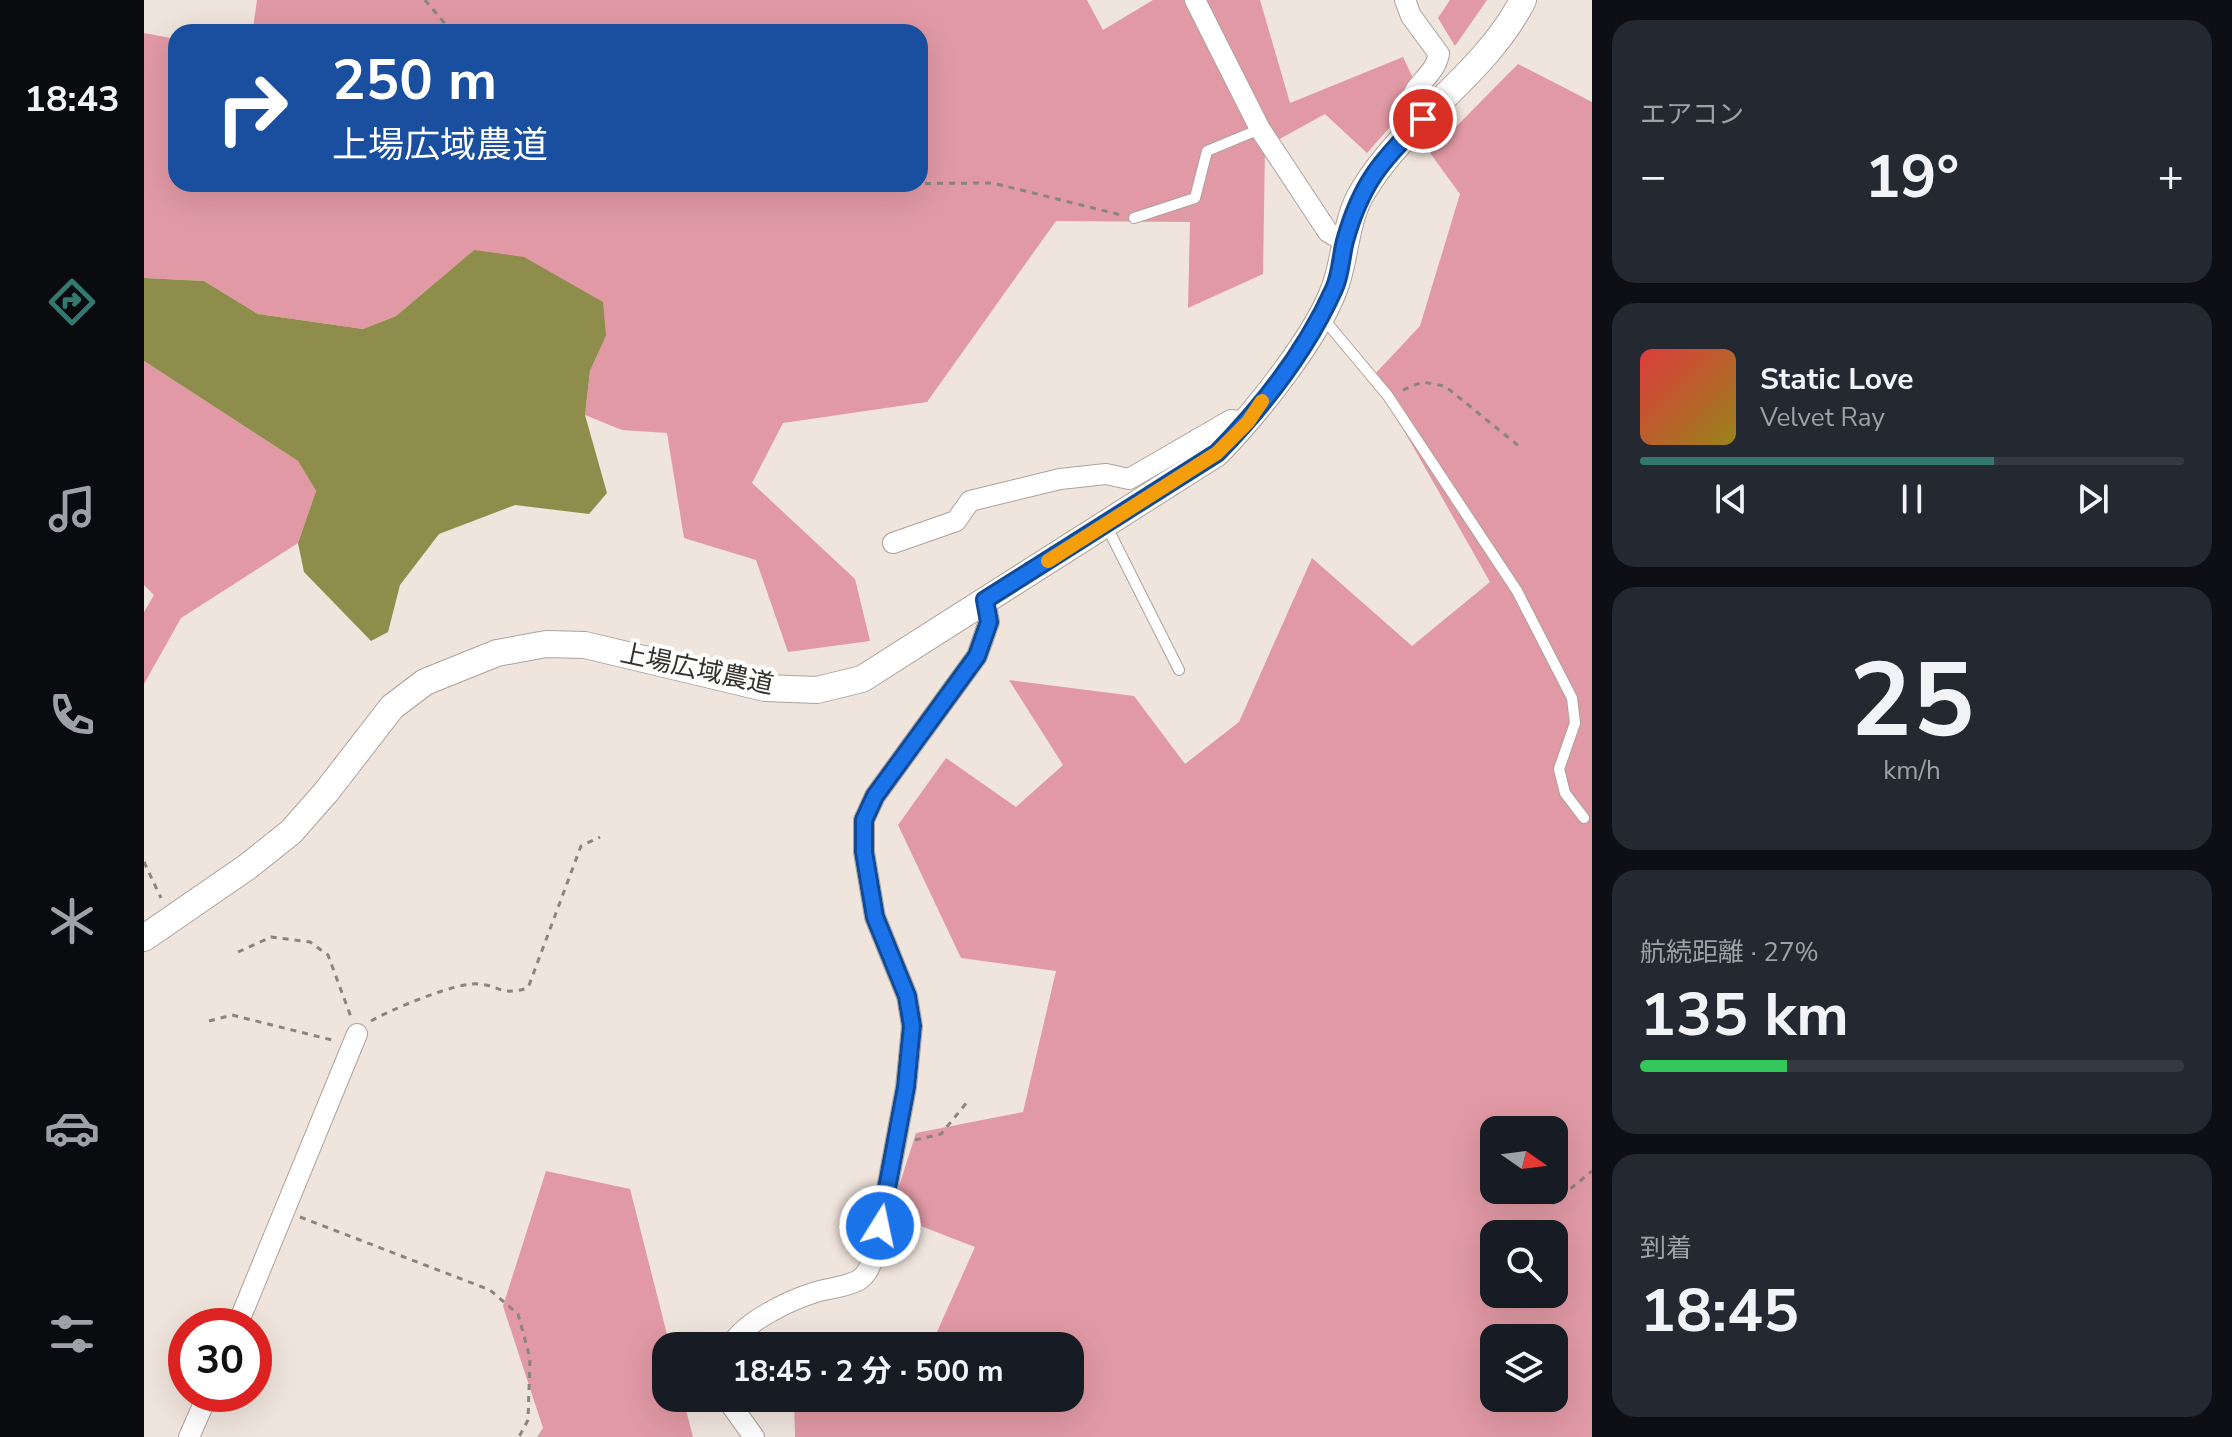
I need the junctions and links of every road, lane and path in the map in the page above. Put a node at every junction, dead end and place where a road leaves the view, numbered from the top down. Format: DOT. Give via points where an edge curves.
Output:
graph roads {
  1 [pos="425,0"];
  2 [pos="1195,0"];
  3 [pos="1405,0"];
  4 [pos="1523,0"];
  5 [pos="445,24"];
  6 [pos="1423,119"];
  7 [pos="1260,129"];
  8 [pos="928,184"];
  9 [pos="1134,218"];
  10 [pos="1345,242"];
  11 [pos="1321,316"];
  12 [pos="1388,396"];
  13 [pos="1248,422"];
  14 [pos="1520,447"];
  15 [pos="1106,525"];
  16 [pos="893,543"];
  17 [pos="985,600"];
  18 [pos="1179,670"];
  19 [pos="1584,818"];
  20 [pos="600,837"];
  21 [pos="144,862"];
  22 [pos="171,919"];
  23 [pos="144,938"];
  24 [pos="238,952"];
  25 [pos="209,1021"];
  26 [pos="353,1042"];
  27 [pos="968,1101"];
  28 [pos="895,1145"];
  29 [pos="1592,1171"];
  30 [pos="1568,1191"];
  31 [pos="286,1211"];
  32 [pos="245,1308"];
  33 [pos="743,1332"];
  34 [pos="200,1412"];
  35 [pos="736,1412"];
  36 [pos="189,1437"];
  37 [pos="519,1437"];
  38 [pos="754,1437"];
  1 -- 5 [label="path"];
  2 -- 7 [label="street"];
  3 -- 6 [label="street" via="1439,54 1436,67 1412,93 1411,104"];
  4 -- 6 [label="street, 上場広域農道" via="1486,55"];
  6 -- 10 [label="street, 上場広域農道" via="1386,156 1361,194"];
  7 -- 9 [label="lane" via="1207,151 1195,198"];
  7 -- 10 [label="street" via="1328,232"];
  8 -- 9 [label="path" via="993,183"];
  10 -- 11 [label="street, 上場広域農道" via="1336,285"];
  11 -- 12 [label="lane"];
  11 -- 13 [label="street, 上場広域農道"];
  12 -- 14 [label="path" via="1422,382 1445,386"];
  12 -- 19 [label="lane" via="1517,591 1572,698 1575,723 1559,769 1565,793"];
  13 -- 15 [label="street, 上場広域農道" via="1217,453"];
  13 -- 16 [label="street" via="1231,420 1129,479 1106,474 1060,479 970,501 956,521"];
  15 -- 17 [label="street, 上場広域農道"];
  15 -- 18 [label="lane"];
  17 -- 22 [label="street, 上場広域農道" via="862,679 817,690 765,688 585,645 546,644 497,653 425,682 392,707 291,832"];
  17 -- 28 [label="street" via="989,622 977,656 875,796 864,820 875,917 907,996 912,1026"];
  20 -- 26 [label="path" via="581,846 528,988 508,993 479,984 460,985 373,1019"];
  21 -- 22 [label="path"];
  22 -- 23 [label="street, 上場広域農道"];
  24 -- 26 [label="path" via="271,937 310,942 328,955"];
  25 -- 26 [label="path" via="232,1015"];
  26 -- 31 [label="street"];
  27 -- 28 [label="path" via="941,1134"];
  28 -- 33 [label="street" via="867,1273 857,1282 770,1311"];
  29 -- 30 [label="path"];
  31 -- 32 [label="street"];
  31 -- 37 [label="path" via="490,1290 518,1314 530,1358 528,1420"];
  34 -- 36 [label="street"];
  35 -- 38 [label="street"];
}
